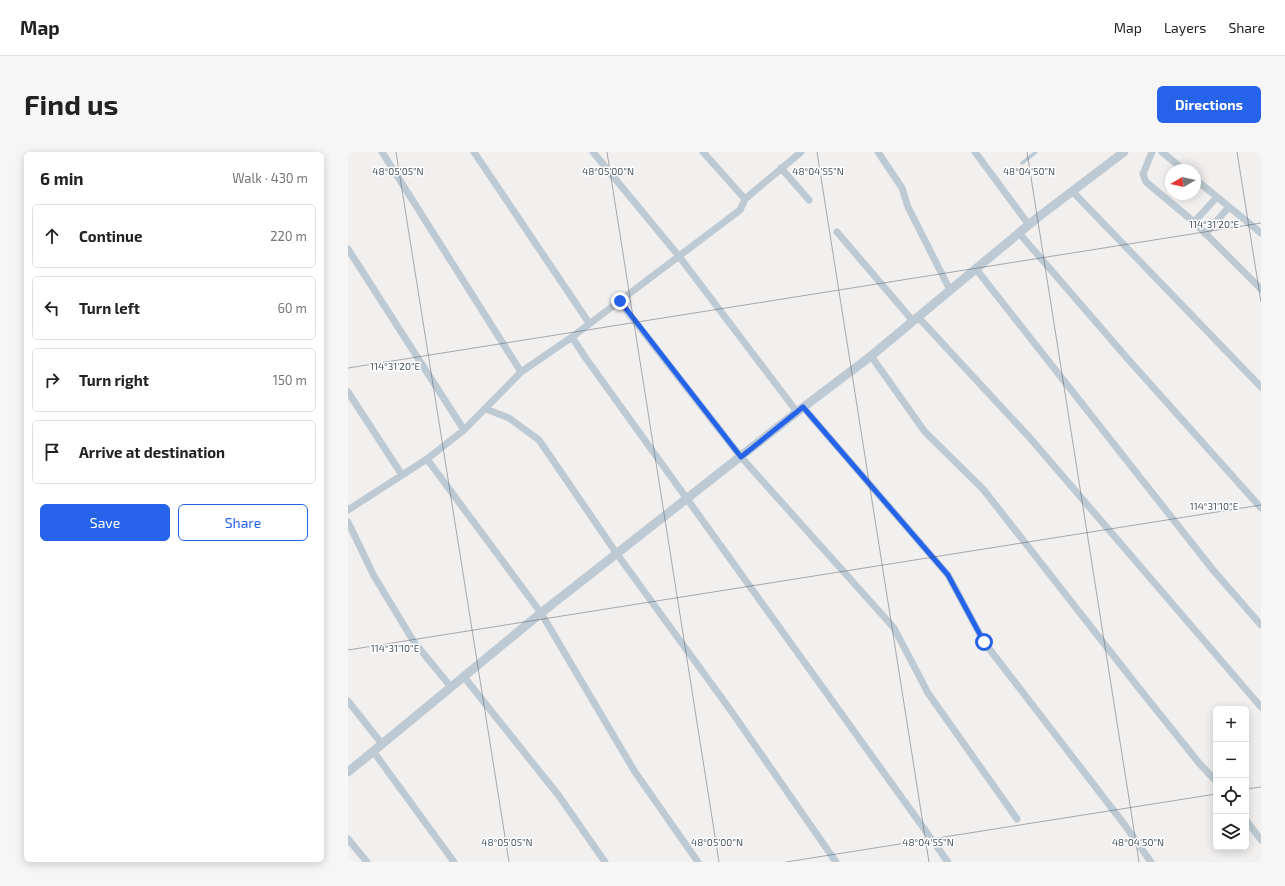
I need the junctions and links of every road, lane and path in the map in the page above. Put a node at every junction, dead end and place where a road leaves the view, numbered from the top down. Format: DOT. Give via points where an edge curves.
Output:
graph roads {
  1 [pos="382,152"];
  2 [pos="474,152"];
  3 [pos="592,152"];
  4 [pos="704,152"];
  5 [pos="801,152"];
  6 [pos="878,152"];
  7 [pos="975,152"];
  8 [pos="1036,152"];
  9 [pos="1124,152"];
  10 [pos="1152,152"];
  11 [pos="1162,152"];
  12 [pos="1022,163"];
  13 [pos="1177,164"];
  14 [pos="781,168"];
  15 [pos="1201,184"];
  16 [pos="1072,191"];
  17 [pos="1217,197"];
  18 [pos="745,199"];
  19 [pos="809,200"];
  20 [pos="1229,206"];
  21 [pos="1194,222"];
  22 [pos="1029,225"];
  23 [pos="837,232"];
  24 [pos="1019,233"];
  25 [pos="1261,233"];
  26 [pos="1205,234"];
  27 [pos="348,249"];
  28 [pos="678,255"];
  29 [pos="976,269"];
  30 [pos="1261,288"];
  31 [pos="950,290"];
  32 [pos="620,301"];
  33 [pos="916,319"];
  34 [pos="589,322"];
  35 [pos="572,337"];
  36 [pos="871,356"];
  37 [pos="521,372"];
  38 [pos="1261,387"];
  39 [pos="348,392"];
  40 [pos="486,409"];
  41 [pos="800,410"];
  42 [pos="464,430"];
  43 [pos="741,457"];
  44 [pos="427,460"];
  45 [pos="402,475"];
  46 [pos="686,500"];
  47 [pos="1261,508"];
  48 [pos="348,510"];
  49 [pos="348,522"];
  50 [pos="616,554"];
  51 [pos="541,613"];
  52 [pos="1261,625"];
  53 [pos="464,677"];
  54 [pos="452,687"];
  55 [pos="348,701"];
  56 [pos="1261,707"];
  57 [pos="382,744"];
  58 [pos="373,751"];
  59 [pos="348,772"];
  60 [pos="1213,778"];
  61 [pos="1017,819"];
  62 [pos="1249,824"];
  63 [pos="348,839"];
  64 [pos="1261,840"];
  65 [pos="367,862"];
  66 [pos="454,862"];
  67 [pos="605,862"];
  68 [pos="698,862"];
  69 [pos="836,862"];
  70 [pos="948,862"];
  71 [pos="1151,862"];
  1 -- 37 [label="street"];
  2 -- 34 [label="street"];
  3 -- 28 [label="street"];
  4 -- 18 [label="street"];
  5 -- 14 [label="street"];
  6 -- 31 [label="street" via="902,188 908,207"];
  7 -- 22 [label="street"];
  8 -- 12 [label="lane"];
  9 -- 16 [label="street"];
  10 -- 21 [label="street" via="1143,174 1146,182"];
  11 -- 13 [label="street"];
  14 -- 18 [label="street"];
  14 -- 19 [label="street"];
  15 -- 17 [label="street"];
  16 -- 22 [label="street"];
  16 -- 38 [label="street"];
  17 -- 20 [label="street"];
  17 -- 21 [label="street"];
  18 -- 28 [label="street" via="740,210"];
  20 -- 25 [label="street"];
  20 -- 26 [label="street"];
  21 -- 26 [label="street"];
  22 -- 24 [label="street"];
  23 -- 33 [label="street"];
  24 -- 29 [label="street"];
  24 -- 47 [label="street"];
  26 -- 30 [label="street"];
  27 -- 42 [label="street"];
  28 -- 32 [label="street"];
  28 -- 41 [label="street"];
  29 -- 31 [label="street"];
  29 -- 52 [label="street" via="1213,570"];
  31 -- 33 [label="street"];
  32 -- 34 [label="street"];
  32 -- 43 [label="street"];
  33 -- 36 [label="street"];
  33 -- 56 [label="street" via="1030,438"];
  34 -- 35 [label="street"];
  35 -- 37 [label="street"];
  35 -- 46 [label="street"];
  36 -- 41 [label="street"];
  36 -- 60 [label="street" via="926,432 983,488 1138,687"];
  37 -- 40 [label="street"];
  39 -- 45 [label="street"];
  40 -- 42 [label="street"];
  40 -- 50 [label="street" via="509,418 539,440"];
  41 -- 43 [label="street"];
  41 -- 71 [label="street" via="948,575 984,642"];
  42 -- 44 [label="street"];
  43 -- 46 [label="street"];
  43 -- 61 [label="street" via="894,628 928,693"];
  44 -- 45 [label="street"];
  44 -- 51 [label="street"];
  45 -- 48 [label="street"];
  46 -- 50 [label="street"];
  46 -- 70 [label="street"];
  49 -- 54 [label="street" via="374,576 414,642"];
  50 -- 51 [label="street"];
  50 -- 69 [label="street" via="729,708"];
  51 -- 53 [label="street"];
  51 -- 68 [label="street" via="635,772"];
  53 -- 54 [label="street"];
  53 -- 67 [label="street" via="559,796"];
  54 -- 57 [label="street"];
  55 -- 57 [label="street"];
  57 -- 58 [label="street"];
  58 -- 59 [label="street"];
  58 -- 66 [label="street"];
  62 -- 64 [label="street"];
  63 -- 65 [label="street"];
}
